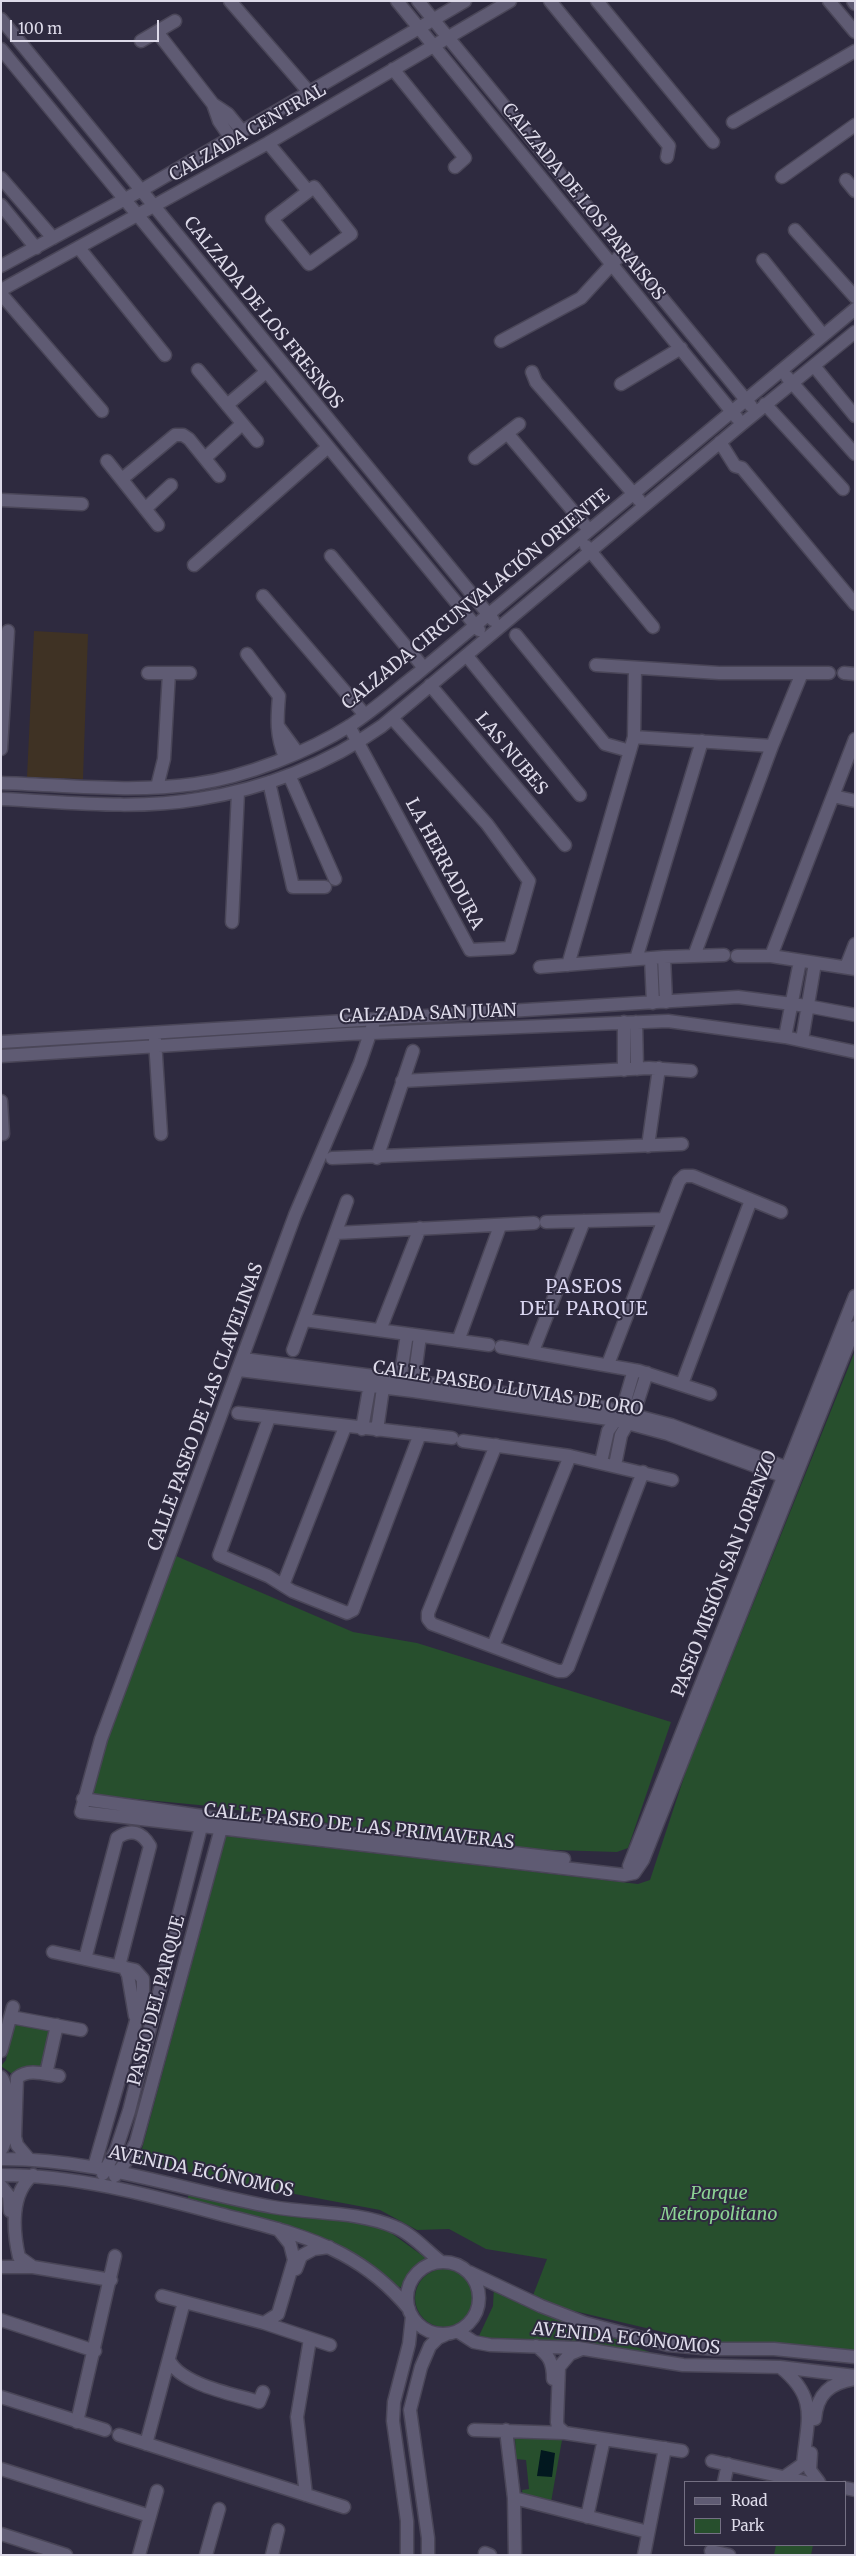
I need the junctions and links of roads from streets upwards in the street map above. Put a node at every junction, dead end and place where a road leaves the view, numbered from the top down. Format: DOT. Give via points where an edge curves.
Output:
graph roads {
  1 [pos="230,1"];
  2 [pos="397,1"];
  3 [pos="418,1"];
  4 [pos="465,1"];
  5 [pos="510,1"];
  6 [pos="550,1"];
  7 [pos="597,1"];
  8 [pos="829,1"];
  9 [pos="1,19"];
  10 [pos="433,19"];
  11 [pos="175,21"];
  12 [pos="419,27"];
  13 [pos="157,32"];
  14 [pos="855,32"];
  15 [pos="448,37"];
  16 [pos="141,42"];
  17 [pos="434,45"];
  18 [pos="1,49"];
  19 [pos="855,51"];
  20 [pos="393,69"];
  21 [pos="309,92"];
  22 [pos="213,104"];
  23 [pos="733,122"];
  24 [pos="855,125"];
  25 [pos="242,131"];
  26 [pos="230,138"];
  27 [pos="713,142"];
  28 [pos="268,143"];
  29 [pos="667,157"];
  30 [pos="455,167"];
  31 [pos="782,177"];
  32 [pos="1,178"];
  33 [pos="846,180"];
  34 [pos="855,190"];
  35 [pos="140,191"];
  36 [pos="308,191"];
  37 [pos="124,200"];
  38 [pos="1,205"];
  39 [pos="153,208"];
  40 [pos="138,216"];
  41 [pos="795,230"];
  42 [pos="53,238"];
  43 [pos="36,248"];
  44 [pos="79,248"];
  45 [pos="624,251"];
  46 [pos="763,260"];
  47 [pos="610,265"];
  48 [pos="1,266"];
  49 [pos="1,290"];
  50 [pos="1,294"];
  51 [pos="855,296"];
  52 [pos="854,312"];
  53 [pos="855,332"];
  54 [pos="823,335"];
  55 [pos="501,342"];
  56 [pos="681,348"];
  57 [pos="164,355"];
  58 [pos="814,366"];
  59 [pos="198,370"];
  60 [pos="781,370"];
  61 [pos="266,372"];
  62 [pos="532,372"];
  63 [pos="793,383"];
  64 [pos="621,384"];
  65 [pos="746,399"];
  66 [pos="227,405"];
  67 [pos="761,408"];
  68 [pos="102,411"];
  69 [pos="732,411"];
  70 [pos="855,416"];
  71 [pos="327,418"];
  72 [pos="242,424"];
  73 [pos="519,424"];
  74 [pos="742,424"];
  75 [pos="313,429"];
  76 [pos="507,432"];
  77 [pos="257,442"];
  78 [pos="724,446"];
  79 [pos="328,447"];
  80 [pos="855,454"];
  81 [pos="205,458"];
  82 [pos="475,458"];
  83 [pos="107,461"];
  84 [pos="219,476"];
  85 [pos="122,480"];
  86 [pos="171,486"];
  87 [pos="843,489"];
  88 [pos="634,493"];
  89 [pos="1,500"];
  90 [pos="394,500"];
  91 [pos="82,504"];
  92 [pos="644,506"];
  93 [pos="145,509"];
  94 [pos="380,510"];
  95 [pos="158,525"];
  96 [pos="589,530"];
  97 [pos="579,539"];
  98 [pos="590,551"];
  99 [pos="331,556"];
  100 [pos="194,565"];
  101 [pos="263,596"];
  102 [pos="855,604"];
  103 [pos="488,614"];
  104 [pos="475,625"];
  105 [pos="499,627"];
  106 [pos="653,628"];
  107 [pos="8,631"];
  108 [pos="516,635"];
  109 [pos="486,638"];
  110 [pos="247,654"];
  111 [pos="467,656"];
  112 [pos="596,665"];
  113 [pos="424,668"];
  114 [pos="635,668"];
  115 [pos="190,672"];
  116 [pos="169,673"];
  117 [pos="802,673"];
  118 [pos="830,673"];
  119 [pos="148,674"];
  120 [pos="430,685"];
  121 [pos="365,715"];
  122 [pos="392,718"];
  123 [pos="276,724"];
  124 [pos="349,726"];
  125 [pos="634,737"];
  126 [pos="855,739"];
  127 [pos="702,741"];
  128 [pos="360,742"];
  129 [pos="772,746"];
  130 [pos="1,749"];
  131 [pos="630,751"];
  132 [pos="297,752"];
  133 [pos="285,757"];
  134 [pos="289,775"];
  135 [pos="269,782"];
  136 [pos="1,783"];
  137 [pos="84,786"];
  138 [pos="163,787"];
  139 [pos="238,792"];
  140 [pos="580,795"];
  141 [pos="833,796"];
  142 [pos="1,799"];
  143 [pos="855,802"];
  144 [pos="83,803"];
  145 [pos="565,845"];
  146 [pos="232,922"];
  147 [pos="855,944"];
  148 [pos="694,956"];
  149 [pos="770,956"];
  150 [pos="658,957"];
  151 [pos="636,959"];
  152 [pos="800,961"];
  153 [pos="815,963"];
  154 [pos="568,965"];
  155 [pos="540,967"];
  156 [pos="850,968"];
  157 [pos="687,1000"];
  158 [pos="660,1002"];
  159 [pos="791,1004"];
  160 [pos="807,1006"];
  161 [pos="540,1010"];
  162 [pos="855,1015"];
  163 [pos="375,1019"];
  164 [pos="630,1022"];
  165 [pos="685,1022"];
  166 [pos="541,1026"];
  167 [pos="154,1033"];
  168 [pos="371,1034"];
  169 [pos="785,1037"];
  170 [pos="802,1040"];
  171 [pos="1,1042"];
  172 [pos="156,1047"];
  173 [pos="413,1051"];
  174 [pos="855,1052"];
  175 [pos="1,1056"];
  176 [pos="659,1068"];
  177 [pos="630,1070"];
  178 [pos="691,1071"];
  179 [pos="402,1081"];
  180 [pos="1,1101"];
  181 [pos="4,1134"];
  182 [pos="161,1134"];
  183 [pos="682,1144"];
  184 [pos="648,1146"];
  185 [pos="332,1158"];
  186 [pos="377,1158"];
  187 [pos="751,1200"];
  188 [pos="347,1202"];
  189 [pos="781,1212"];
  190 [pos="664,1219"];
  191 [pos="584,1221"];
  192 [pos="500,1226"];
  193 [pos="420,1228"];
  194 [pos="336,1233"];
  195 [pos="855,1296"];
  196 [pos="304,1320"];
  197 [pos="855,1327"];
  198 [pos="380,1330"];
  199 [pos="406,1334"];
  200 [pos="420,1336"];
  201 [pos="458,1341"];
  202 [pos="293,1350"];
  203 [pos="532,1351"];
  204 [pos="241,1364"];
  205 [pos="608,1364"];
  206 [pos="634,1370"];
  207 [pos="647,1373"];
  208 [pos="377,1381"];
  209 [pos="399,1384"];
  210 [pos="682,1384"];
  211 [pos="413,1385"];
  212 [pos="710,1394"];
  213 [pos="238,1413"];
  214 [pos="625,1417"];
  215 [pos="269,1418"];
  216 [pos="345,1427"];
  217 [pos="362,1429"];
  218 [pos="377,1430"];
  219 [pos="420,1434"];
  220 [pos="496,1445"];
  221 [pos="570,1456"];
  222 [pos="601,1462"];
  223 [pos="615,1465"];
  224 [pos="643,1472"];
  225 [pos="790,1474"];
  226 [pos="672,1480"];
  227 [pos="283,1585"];
  228 [pos="493,1646"];
  229 [pos="82,1806"];
  230 [pos="203,1822"];
  231 [pos="222,1824"];
  232 [pos="631,1869"];
  233 [pos="53,1952"];
  234 [pos="85,1958"];
  235 [pos="122,1967"];
  236 [pos="159,1997"];
  237 [pos="176,2000"];
  238 [pos="57,2025"];
  239 [pos="81,2030"];
  240 [pos="1,2051"];
  241 [pos="46,2074"];
  242 [pos="59,2076"];
  243 [pos="8,2079"];
  244 [pos="1,2150"];
  245 [pos="28,2158"];
  246 [pos="1,2159"];
  247 [pos="106,2168"];
  248 [pos="1,2175"];
  249 [pos="33,2175"];
  250 [pos="103,2185"];
  251 [pos="1,2186"];
  252 [pos="278,2229"];
  253 [pos="329,2247"];
  254 [pos="115,2256"];
  255 [pos="298,2256"];
  256 [pos="440,2262"];
  257 [pos="5,2266"];
  258 [pos="34,2267"];
  259 [pos="469,2272"];
  260 [pos="111,2280"];
  261 [pos="162,2296"];
  262 [pos="184,2302"];
  263 [pos="410,2313"];
  264 [pos="1,2320"];
  265 [pos="264,2323"];
  266 [pos="288,2332"];
  267 [pos="452,2333"];
  268 [pos="310,2339"];
  269 [pos="330,2345"];
  270 [pos="536,2346"];
  271 [pos="582,2349"];
  272 [pos="706,2349"];
  273 [pos="95,2351"];
  274 [pos="855,2357"];
  275 [pos="169,2360"];
  276 [pos="705,2366"];
  277 [pos="780,2367"];
  278 [pos="855,2377"];
  279 [pos="186,2378"];
  280 [pos="162,2385"];
  281 [pos="263,2392"];
  282 [pos="1,2398"];
  283 [pos="77,2422"];
  284 [pos="105,2430"];
  285 [pos="474,2430"];
  286 [pos="506,2430"];
  287 [pos="540,2431"];
  288 [pos="565,2433"];
  289 [pos="118,2435"];
  290 [pos="604,2439"];
  291 [pos="146,2444"];
  292 [pos="665,2448"];
  293 [pos="682,2451"];
  294 [pos="712,2461"];
  295 [pos="728,2464"];
  296 [pos="1,2468"];
  297 [pos="782,2478"];
  298 [pos="724,2481"];
  299 [pos="799,2481"];
  300 [pos="818,2481"];
  301 [pos="158,2491"];
  302 [pos="306,2495"];
  303 [pos="514,2498"];
  304 [pos="344,2507"];
  305 [pos="219,2509"];
  306 [pos="150,2516"];
  307 [pos="587,2517"];
  308 [pos="278,2530"];
  309 [pos="648,2532"];
  310 [pos="1,2534"];
  311 [pos="711,2550"];
  312 [pos="66,2555"];
  313 [pos="139,2555"];
  314 [pos="206,2555"];
  315 [pos="272,2555"];
  316 [pos="407,2555"];
  317 [pos="428,2555"];
  318 [pos="516,2555"];
  319 [pos="644,2555"];
  320 [pos="729,2555"];
  1 -- 21 [label="street"];
  2 -- 12 [label="street, CALZADA DE LOS PARAISOS"];
  3 -- 10 [label="street, CALZADA DE LOS PARAISOS"];
  4 -- 10 [label="street, CALZADA CENTRAL"];
  5 -- 15 [label="street, CALZADA CENTRAL"];
  6 -- 29 [label="street" via="669,146"];
  7 -- 27 [label="street"];
  8 -- 14 [label="street"];
  9 -- 35 [label="street, CALZADA DE LOS FRESNOS"];
  10 -- 12 [label="street, CALZADA CENTRAL"];
  10 -- 15 [label="street, CALZADA DE LOS PARAISOS"];
  11 -- 13 [label="street"];
  12 -- 17 [label="street, CALZADA DE LOS PARAISOS"];
  12 -- 21 [label="street, CALZADA CENTRAL"];
  13 -- 16 [label="street"];
  13 -- 22 [label="street"];
  15 -- 17 [label="street, CALZADA CENTRAL"];
  15 -- 45 [label="street, CALZADA DE LOS PARAISOS"];
  17 -- 20 [label="street, CALZADA CENTRAL"];
  17 -- 47 [label="street, CALZADA DE LOS PARAISOS"];
  18 -- 37 [label="street, CALZADA DE LOS FRESNOS"];
  19 -- 23 [label="street"];
  20 -- 28 [label="street, CALZADA CENTRAL"];
  20 -- 30 [label="street" via="465,158"];
  21 -- 25 [label="street, CALZADA CENTRAL"];
  22 -- 25 [label="street" via="228,114"];
  22 -- 26 [label="street" via="219,122"];
  24 -- 31 [label="street"];
  25 -- 26 [label="street, CALZADA CENTRAL"];
  26 -- 35 [label="street, CALZADA CENTRAL"];
  28 -- 36 [label="street"];
  28 -- 39 [label="street, CALZADA CENTRAL"];
  32 -- 42 [label="street"];
  33 -- 34 [label="street"];
  35 -- 37 [label="street, CALZADA CENTRAL"];
  35 -- 39 [label="street, CALZADA DE LOS FRESNOS"];
  36 -- 36 [label="street" via="272,218 309,264 351,234 314,187"];
  37 -- 40 [label="street, CALZADA DE LOS FRESNOS"];
  37 -- 42 [label="street, CALZADA CENTRAL"];
  38 -- 43 [label="street"];
  39 -- 40 [label="street, CALZADA CENTRAL"];
  39 -- 71 [label="street, CALZADA DE LOS FRESNOS"];
  40 -- 44 [label="street, CALZADA CENTRAL"];
  40 -- 61 [label="street, CALZADA DE LOS FRESNOS"];
  41 -- 51 [label="street"];
  42 -- 43 [label="street, CALZADA CENTRAL"];
  43 -- 48 [label="street, CALZADA CENTRAL"];
  44 -- 49 [label="street, CALZADA CENTRAL"];
  44 -- 57 [label="street"];
  45 -- 47 [label="street"];
  45 -- 65 [label="street, CALZADA DE LOS PARAISOS"];
  46 -- 54 [label="street"];
  47 -- 55 [label="street" via="581,298"];
  47 -- 56 [label="street, CALZADA DE LOS PARAISOS"];
  50 -- 68 [label="street"];
  52 -- 54 [label="street, CALZADA CIRCUNVALACIÓN ORIENTE"];
  53 -- 58 [label="street, CALZADA CIRCUNVALACIÓN ORIENTE"];
  54 -- 60 [label="street, CALZADA CIRCUNVALACIÓN ORIENTE"];
  56 -- 64 [label="street"];
  56 -- 69 [label="street, CALZADA DE LOS PARAISOS"];
  58 -- 63 [label="street, CALZADA CIRCUNVALACIÓN ORIENTE"];
  58 -- 70 [label="street"];
  59 -- 66 [label="street"];
  60 -- 63 [label="street"];
  60 -- 65 [label="street, CALZADA CIRCUNVALACIÓN ORIENTE"];
  61 -- 66 [label="street"];
  61 -- 75 [label="street, CALZADA DE LOS FRESNOS"];
  62 -- 88 [label="street" via="536,382"];
  63 -- 67 [label="street, CALZADA CIRCUNVALACIÓN ORIENTE"];
  63 -- 80 [label="street"];
  65 -- 67 [label="street, CALZADA DE LOS PARAISOS"];
  65 -- 69 [label="street, CALZADA CIRCUNVALACIÓN ORIENTE"];
  66 -- 72 [label="street"];
  67 -- 74 [label="street, CALZADA CIRCUNVALACIÓN ORIENTE"];
  67 -- 87 [label="street, CALZADA DE LOS PARAISOS"];
  69 -- 74 [label="street, CALZADA DE LOS PARAISOS"];
  69 -- 88 [label="street, CALZADA CIRCUNVALACIÓN ORIENTE"];
  71 -- 75 [label="street"];
  71 -- 90 [label="street, CALZADA DE LOS FRESNOS"];
  72 -- 77 [label="street"];
  72 -- 81 [label="street"];
  73 -- 76 [label="street"];
  74 -- 78 [label="street, CALZADA CIRCUNVALACIÓN ORIENTE"];
  75 -- 79 [label="street, CALZADA DE LOS FRESNOS"];
  76 -- 82 [label="street"];
  76 -- 96 [label="street"];
  78 -- 92 [label="street, CALZADA CIRCUNVALACIÓN ORIENTE"];
  78 -- 102 [label="street" via="735,466 742,468"];
  79 -- 94 [label="street, CALZADA DE LOS FRESNOS"];
  79 -- 100 [label="street"];
  81 -- 84 [label="street"];
  81 -- 85 [label="street" via="183,434 175,435"];
  83 -- 85 [label="street"];
  85 -- 93 [label="street"];
  86 -- 93 [label="street"];
  88 -- 92 [label="street"];
  88 -- 96 [label="street, CALZADA CIRCUNVALACIÓN ORIENTE"];
  89 -- 91 [label="street"];
  90 -- 94 [label="street"];
  90 -- 103 [label="street, CALZADA DE LOS FRESNOS"];
  92 -- 98 [label="street, CALZADA CIRCUNVALACIÓN ORIENTE"];
  93 -- 95 [label="street"];
  94 -- 104 [label="street, CALZADA DE LOS FRESNOS"];
  96 -- 97 [label="street, CALZADA CIRCUNVALACIÓN ORIENTE"];
  97 -- 98 [label="street"];
  97 -- 103 [label="street, CALZADA CIRCUNVALACIÓN ORIENTE"];
  98 -- 105 [label="street, CALZADA CIRCUNVALACIÓN ORIENTE"];
  98 -- 106 [label="street"];
  99 -- 113 [label="street"];
  101 -- 121 [label="street"];
  103 -- 104 [label="street, CALZADA CIRCUNVALACIÓN ORIENTE"];
  103 -- 105 [label="street, CALZADA DE LOS FRESNOS"];
  104 -- 109 [label="street, CALZADA DE LOS FRESNOS"];
  104 -- 113 [label="street, CALZADA CIRCUNVALACIÓN ORIENTE"];
  105 -- 109 [label="street, CALZADA CIRCUNVALACIÓN ORIENTE"];
  107 -- 130 [label="street"];
  108 -- 131 [label="street" via="605,744"];
  109 -- 111 [label="street, CALZADA CIRCUNVALACIÓN ORIENTE"];
  110 -- 123 [label="street" via="279,696"];
  111 -- 120 [label="street, CALZADA CIRCUNVALACIÓN ORIENTE"];
  111 -- 140 [label="street"];
  112 -- 114 [label="street"];
  113 -- 121 [label="street, CALZADA CIRCUNVALACIÓN ORIENTE"];
  114 -- 117 [label="street"];
  114 -- 125 [label="street"];
  115 -- 116 [label="street"];
  116 -- 119 [label="street"];
  116 -- 138 [label="street"];
  117 -- 118 [label="street"];
  117 -- 129 [label="street"];
  120 -- 122 [label="street, CALZADA CIRCUNVALACIÓN ORIENTE"];
  120 -- 145 [label="street, LAS NUBES"];
  121 -- 124 [label="street, CALZADA CIRCUNVALACIÓN ORIENTE"];
  122 -- 128 [label="street, CALZADA CIRCUNVALACIÓN ORIENTE"];
  122 -- 128 [label="street, LA HERRADURA" via="486,824 529,881 510,948 470,950"];
  123 -- 132 [label="street"];
  123 -- 133 [label="street"];
  124 -- 128 [label="street, LA HERRADURA"];
  124 -- 132 [label="street, CALZADA CIRCUNVALACIÓN ORIENTE"];
  125 -- 127 [label="street"];
  125 -- 131 [label="street"];
  126 -- 141 [label="street"];
  127 -- 129 [label="street"];
  127 -- 151 [label="street"];
  128 -- 134 [label="street, CALZADA CIRCUNVALACIÓN ORIENTE"];
  129 -- 148 [label="street"];
  131 -- 154 [label="street"];
  132 -- 133 [label="street, CALZADA CIRCUNVALACIÓN ORIENTE"];
  133 -- 138 [label="street, CALZADA CIRCUNVALACIÓN ORIENTE" via="232,776"];
  134 -- 135 [label="street, CALZADA CIRCUNVALACIÓN ORIENTE"];
  134 -- 135 [label="street" via="330,883 293,888"];
  135 -- 139 [label="street, CALZADA CIRCUNVALACIÓN ORIENTE"];
  136 -- 137 [label="street, CALZADA CIRCUNVALACIÓN ORIENTE"];
  137 -- 138 [label="street, CALZADA CIRCUNVALACIÓN ORIENTE"];
  137 -- 144 [label="street"];
  139 -- 144 [label="street, CALZADA CIRCUNVALACIÓN ORIENTE" via="158,803"];
  139 -- 146 [label="street"];
  141 -- 143 [label="street"];
  141 -- 149 [label="street"];
  142 -- 144 [label="street, CALZADA CIRCUNVALACIÓN ORIENTE"];
  147 -- 156 [label="street"];
  148 -- 149 [label="street"];
  148 -- 150 [label="street"];
  149 -- 152 [label="street"];
  150 -- 151 [label="street"];
  150 -- 158 [label="street"];
  151 -- 154 [label="street"];
  152 -- 153 [label="street"];
  152 -- 159 [label="street"];
  153 -- 156 [label="street"];
  153 -- 160 [label="street"];
  154 -- 155 [label="street"];
  157 -- 158 [label="street, CALZADA SAN JUAN"];
  157 -- 159 [label="street, CALZADA SAN JUAN" via="738,997"];
  157 -- 165 [label="street"];
  158 -- 161 [label="street, CALZADA SAN JUAN"];
  159 -- 160 [label="street, CALZADA SAN JUAN"];
  159 -- 169 [label="street"];
  160 -- 162 [label="street, CALZADA SAN JUAN"];
  160 -- 170 [label="street"];
  161 -- 163 [label="street, CALZADA SAN JUAN"];
  161 -- 166 [label="street"];
  163 -- 167 [label="street, CALZADA SAN JUAN"];
  163 -- 168 [label="street, CALLE PASEO DE LAS CLAVELINAS"];
  164 -- 165 [label="street, CALZADA SAN JUAN"];
  164 -- 166 [label="street, CALZADA SAN JUAN"];
  164 -- 177 [label="street"];
  165 -- 169 [label="street, CALZADA SAN JUAN"];
  166 -- 168 [label="street, CALZADA SAN JUAN"];
  167 -- 171 [label="street, CALZADA SAN JUAN"];
  167 -- 172 [label="street"];
  168 -- 172 [label="street, CALZADA SAN JUAN"];
  168 -- 204 [label="street, CALLE PASEO DE LAS CLAVELINAS" via="295,1215"];
  169 -- 170 [label="street, CALZADA SAN JUAN"];
  170 -- 174 [label="street, CALZADA SAN JUAN"];
  172 -- 175 [label="street, CALZADA SAN JUAN"];
  172 -- 182 [label="street"];
  173 -- 179 [label="street"];
  176 -- 177 [label="street"];
  176 -- 178 [label="street"];
  176 -- 184 [label="street"];
  177 -- 179 [label="street"];
  179 -- 186 [label="street"];
  180 -- 181 [label="street"];
  183 -- 184 [label="street"];
  184 -- 186 [label="street"];
  185 -- 186 [label="street"];
  187 -- 189 [label="street"];
  187 -- 190 [label="street" via="693,1176 684,1176"];
  187 -- 210 [label="street"];
  188 -- 194 [label="street"];
  190 -- 191 [label="street"];
  190 -- 205 [label="street"];
  191 -- 192 [label="street"];
  191 -- 203 [label="street"];
  192 -- 193 [label="street"];
  192 -- 201 [label="street"];
  193 -- 194 [label="street"];
  193 -- 198 [label="street"];
  194 -- 196 [label="street"];
  195 -- 225 [label="street, PASEO MISIÓN SAN LORENZO"];
  196 -- 198 [label="street"];
  196 -- 202 [label="street"];
  197 -- 225 [label="street, PASEO MISIÓN SAN LORENZO"];
  198 -- 199 [label="street"];
  199 -- 200 [label="street"];
  199 -- 209 [label="street"];
  200 -- 201 [label="street"];
  200 -- 211 [label="street"];
  201 -- 203 [label="street"];
  203 -- 205 [label="street"];
  204 -- 208 [label="street, CALLE PASEO LLUVIAS DE ORO"];
  204 -- 229 [label="street, CALLE PASEO DE LAS CLAVELINAS" via="102,1739"];
  205 -- 206 [label="street"];
  206 -- 207 [label="street"];
  206 -- 214 [label="street"];
  207 -- 210 [label="street"];
  207 -- 214 [label="street"];
  208 -- 209 [label="street, CALLE PASEO LLUVIAS DE ORO"];
  208 -- 217 [label="street"];
  208 -- 218 [label="street"];
  209 -- 211 [label="street, CALLE PASEO LLUVIAS DE ORO"];
  210 -- 212 [label="street"];
  211 -- 214 [label="street, CALLE PASEO LLUVIAS DE ORO" via="524,1394"];
  213 -- 215 [label="street"];
  214 -- 222 [label="street" via="608,1432"];
  214 -- 223 [label="street"];
  214 -- 225 [label="street, CALLE PASEO LLUVIAS DE ORO"];
  215 -- 216 [label="street"];
  215 -- 227 [label="street" via="219,1555"];
  216 -- 217 [label="street"];
  216 -- 227 [label="street"];
  217 -- 218 [label="street"];
  218 -- 219 [label="street"];
  219 -- 220 [label="street"];
  219 -- 227 [label="street" via="353,1610 341,1611"];
  220 -- 221 [label="street"];
  220 -- 228 [label="street" via="428,1613 432,1624"];
  221 -- 222 [label="street"];
  221 -- 228 [label="street"];
  222 -- 223 [label="street"];
  223 -- 224 [label="street"];
  224 -- 226 [label="street"];
  224 -- 228 [label="street" via="564,1671"];
  225 -- 232 [label="street, PASEO MISIÓN SAN LORENZO" via="643,1860"];
  229 -- 230 [label="street, CALLE PASEO DE LAS PRIMAVERAS"];
  230 -- 231 [label="street, CALLE PASEO DE LAS PRIMAVERAS"];
  230 -- 236 [label="street, PASEO DEL PARQUE"];
  231 -- 232 [label="street, CALLE PASEO DE LAS PRIMAVERAS" via="624,1875"];
  231 -- 237 [label="street, PASEO DEL PARQUE"];
  233 -- 234 [label="street"];
  234 -- 235 [label="street"];
  234 -- 235 [label="street" via="117,1838 134,1832 146,1839 150,1846"];
  235 -- 247 [label="street, PASEO DEL PARQUE" via="135,1970 143,1978 143,1994"];
  236 -- 237 [label="street"];
  236 -- 247 [label="street, PASEO DEL PARQUE" via="129,2111 116,2150"];
  237 -- 247 [label="street, PASEO DEL PARQUE" via="136,2142 127,2160"];
  238 -- 239 [label="street"];
  238 -- 240 [label="street" via="12,2012"];
  238 -- 241 [label="street"];
  241 -- 242 [label="street"];
  241 -- 243 [label="street" via="30,2072"];
  243 -- 244 [label="street" via="6,2138"];
  243 -- 245 [label="street" via="17,2145"];
  245 -- 246 [label="street, AVENIDA ECÓNOMOS"];
  245 -- 247 [label="street, AVENIDA ECÓNOMOS"];
  247 -- 250 [label="street, PASEO DEL PARQUE"];
  247 -- 256 [label="street, AVENIDA ECÓNOMOS" via="217,2197 304,2213 365,2216 398,2227"];
  248 -- 249 [label="street, AVENIDA ECÓNOMOS"];
  249 -- 250 [label="street, AVENIDA ECÓNOMOS"];
  249 -- 258 [label="street" via="17,2196 16,2228 19,2257"];
  250 -- 252 [label="street, AVENIDA ECÓNOMOS"];
  251 -- 257 [label="street" via="9,2196 11,2228 9,2257"];
  252 -- 253 [label="street, AVENIDA ECÓNOMOS"];
  252 -- 255 [label="street"];
  253 -- 255 [label="street"];
  253 -- 263 [label="street, AVENIDA ECÓNOMOS" via="370,2272"];
  254 -- 260 [label="street"];
  255 -- 265 [label="street" via="278,2314"];
  255 -- 266 [label="street" via="284,2317"];
  256 -- 259 [label="street" via="454,2263"];
  256 -- 263 [label="street" via="422,2268 410,2282 407,2300"];
  257 -- 258 [label="street"];
  258 -- 260 [label="street"];
  259 -- 267 [label="street" via="479,2290 480,2300 473,2319"];
  259 -- 272 [label="street, AVENIDA ECÓNOMOS" via="585,2323 668,2345"];
  260 -- 273 [label="street"];
  261 -- 262 [label="street"];
  262 -- 265 [label="street"];
  262 -- 275 [label="street"];
  263 -- 267 [label="street" via="427,2330"];
  263 -- 316 [label="street" via="409,2344 394,2402 393,2421 407,2521"];
  264 -- 273 [label="street"];
  265 -- 266 [label="street"];
  266 -- 268 [label="street"];
  267 -- 270 [label="street, AVENIDA ECÓNOMOS" via="490,2345"];
  267 -- 317 [label="street" via="438,2338 430,2346 410,2410"];
  268 -- 269 [label="street"];
  268 -- 302 [label="street" via="297,2417"];
  270 -- 271 [label="street, AVENIDA ECÓNOMOS"];
  270 -- 287 [label="street" via="549,2357 553,2367 550,2422"];
  271 -- 276 [label="street, AVENIDA ECÓNOMOS"];
  271 -- 288 [label="street" via="570,2354 560,2367 556,2422"];
  272 -- 274 [label="street, AVENIDA ECÓNOMOS" via="774,2349"];
  272 -- 276 [label="street"];
  273 -- 283 [label="street"];
  275 -- 279 [label="street" via="175,2371"];
  275 -- 280 [label="street"];
  276 -- 277 [label="street, AVENIDA ECÓNOMOS"];
  277 -- 278 [label="street, AVENIDA ECÓNOMOS"];
  277 -- 297 [label="street" via="799,2384 809,2405 803,2464"];
  278 -- 300 [label="street" via="836,2384 818,2399 809,2465"];
  279 -- 280 [label="street"];
  279 -- 281 [label="street" via="260,2402"];
  280 -- 291 [label="street"];
  282 -- 283 [label="street"];
  283 -- 284 [label="street"];
  285 -- 286 [label="street"];
  286 -- 287 [label="street"];
  286 -- 303 [label="street"];
  287 -- 288 [label="street"];
  288 -- 290 [label="street"];
  289 -- 291 [label="street"];
  290 -- 292 [label="street"];
  290 -- 307 [label="street"];
  291 -- 302 [label="street"];
  292 -- 293 [label="street"];
  292 -- 309 [label="street"];
  294 -- 295 [label="street"];
  295 -- 297 [label="street"];
  295 -- 298 [label="street"];
  296 -- 306 [label="street"];
  297 -- 299 [label="street"];
  301 -- 306 [label="street"];
  302 -- 304 [label="street"];
  303 -- 307 [label="street"];
  303 -- 318 [label="street"];
  305 -- 314 [label="street"];
  306 -- 313 [label="street"];
  307 -- 309 [label="street"];
  308 -- 315 [label="street"];
  309 -- 319 [label="street"];
  310 -- 312 [label="street"];
  311 -- 320 [label="street"];
}
